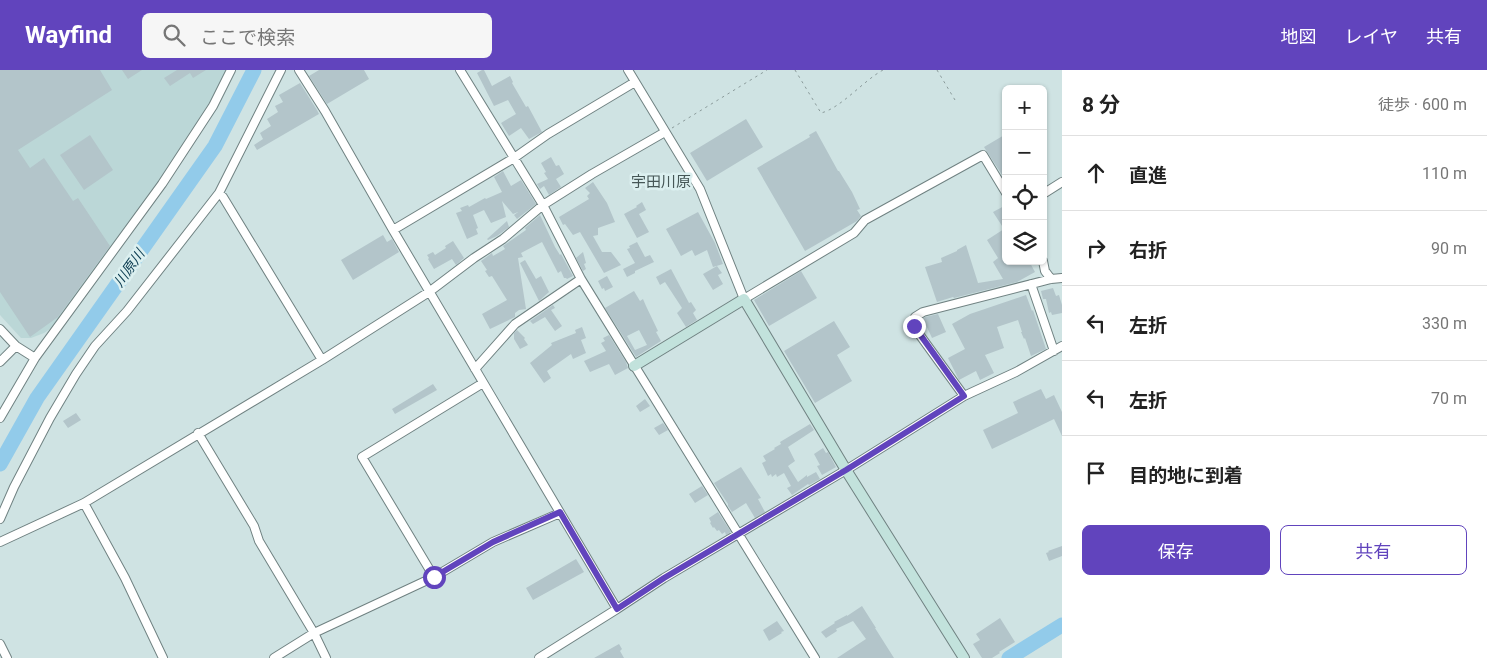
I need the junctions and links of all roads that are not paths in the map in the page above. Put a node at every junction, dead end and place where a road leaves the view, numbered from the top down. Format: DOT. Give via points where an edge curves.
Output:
graph roads {
  1 [pos="231,70"];
  2 [pos="281,70"];
  3 [pos="298,70"];
  4 [pos="471,70"];
  5 [pos="628,70"];
  6 [pos="462,72"];
  7 [pos="635,82"];
  8 [pos="665,132"];
  9 [pos="514,158"];
  10 [pos="1062,182"];
  11 [pos="1002,186"];
  12 [pos="1047,191"];
  13 [pos="219,193"];
  14 [pos="543,205"];
  15 [pos="392,230"];
  16 [pos="1044,265"];
  17 [pos="1062,278"];
  18 [pos="581,279"];
  19 [pos="1051,279"];
  20 [pos="1032,284"];
  21 [pos="429,292"];
  22 [pos="744,298"];
  23 [pos="0,329"];
  24 [pos="16,346"];
  25 [pos="1062,346"];
  26 [pos="1054,351"];
  27 [pos="35,358"];
  28 [pos="322,360"];
  29 [pos="0,362"];
  30 [pos="634,366"];
  31 [pos="475,369"];
  32 [pos="483,383"];
  33 [pos="964,396"];
  34 [pos="0,418"];
  35 [pos="198,433"];
  36 [pos="846,470"];
  37 [pos="84,502"];
  38 [pos="560,512"];
  39 [pos="0,519"];
  40 [pos="738,534"];
  41 [pos="0,542"];
  42 [pos="434,577"];
  43 [pos="617,609"];
  44 [pos="314,634"];
  45 [pos="0,644"];
  46 [pos="7,658"];
  47 [pos="163,658"];
  48 [pos="274,658"];
  49 [pos="326,658"];
  50 [pos="539,658"];
  51 [pos="815,658"];
  52 [pos="964,658"];
  1 -- 27 [label="street" via="213,106 162,184"];
  2 -- 13 [label="street"];
  3 -- 15 [label="street" via="325,111"];
  4 -- 6 [label="street"];
  5 -- 7 [label="street"];
  6 -- 9 [label="street"];
  7 -- 8 [label="street"];
  7 -- 9 [label="street"];
  8 -- 14 [label="street"];
  8 -- 22 [label="street" via="700,189"];
  9 -- 14 [label="street"];
  9 -- 15 [label="street"];
  10 -- 12 [label="street"];
  11 -- 22 [label="street" via="983,155 865,220 854,233"];
  13 -- 28 [label="street"];
  13 -- 39 [label="street" via="76,374 50,418"];
  14 -- 18 [label="street"];
  14 -- 21 [label="street" via="503,239"];
  15 -- 21 [label="street"];
  16 -- 19 [label="street"];
  17 -- 19 [label="street"];
  18 -- 30 [label="street"];
  18 -- 31 [label="street" via="515,324"];
  19 -- 20 [label="street"];
  20 -- 26 [label="street"];
  20 -- 33 [label="street" via="923,312 915,317 914,326"];
  21 -- 28 [label="street"];
  21 -- 31 [label="street"];
  22 -- 30 [label="street"];
  22 -- 36 [label="street"];
  23 -- 24 [label="street"];
  24 -- 27 [label="street"];
  24 -- 29 [label="street"];
  25 -- 26 [label="street"];
  26 -- 33 [label="street"];
  27 -- 34 [label="street"];
  28 -- 35 [label="street"];
  30 -- 40 [label="street"];
  31 -- 32 [label="street"];
  32 -- 38 [label="street"];
  32 -- 42 [label="street" via="362,457"];
  33 -- 36 [label="street"];
  35 -- 37 [label="street"];
  35 -- 44 [label="street"];
  36 -- 40 [label="street"];
  36 -- 52 [label="street"];
  37 -- 41 [label="street"];
  37 -- 47 [label="street"];
  38 -- 42 [label="street" via="493,542"];
  38 -- 43 [label="street"];
  40 -- 43 [label="street"];
  40 -- 51 [label="street"];
  42 -- 44 [label="street"];
  43 -- 50 [label="street"];
  44 -- 48 [label="street"];
  44 -- 49 [label="street"];
  45 -- 46 [label="street"];
}
